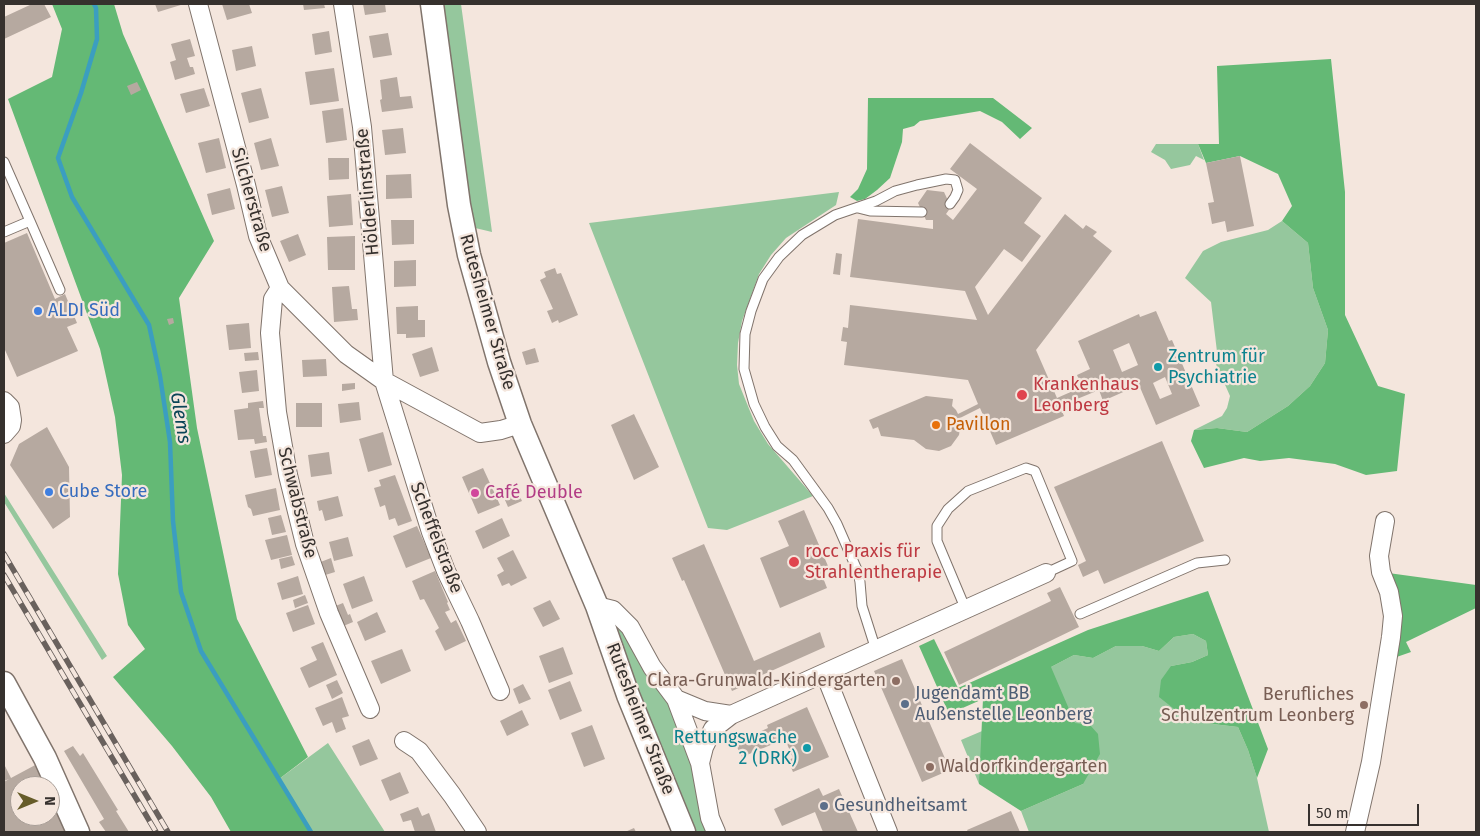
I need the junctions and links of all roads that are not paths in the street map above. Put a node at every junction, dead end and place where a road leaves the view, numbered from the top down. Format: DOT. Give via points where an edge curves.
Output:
graph roads {
  1 [pos="198,4"];
  2 [pos="343,4"];
  3 [pos="432,4"];
  4 [pos="4,162"];
  5 [pos="950,204"];
  6 [pos="858,208"];
  7 [pos="922,212"];
  8 [pos="30,221"];
  9 [pos="4,232"];
  10 [pos="280,288"];
  11 [pos="60,290"];
  12 [pos="384,380"];
  13 [pos="4,401"];
  14 [pos="520,424"];
  15 [pos="4,434"];
  16 [pos="1385,521"];
  17 [pos="1225,560"];
  18 [pos="1046,573"];
  19 [pos="597,606"];
  20 [pos="966,610"];
  21 [pos="1080,614"];
  22 [pos="876,650"];
  23 [pos="825,674"];
  24 [pos="5,681"];
  25 [pos="500,691"];
  26 [pos="676,699"];
  27 [pos="370,709"];
  28 [pos="731,715"];
  29 [pos="404,742"];
  30 [pos="700,763"];
  31 [pos="78,832"];
  32 [pos="476,832"];
  33 [pos="684,832"];
  34 [pos="716,832"];
  35 [pos="888,832"];
  36 [pos="1354,832"];
  1 -- 10 [label="street, Silcherstraße" via="258,236"];
  2 -- 12 [label="street, Hölderlinstraße" via="362,127"];
  3 -- 14 [label="street, Rutesheimer Straße" via="467,247 498,362"];
  4 -- 8 [label="lane"];
  5 -- 6 [label="lane" via="958,190 955,180 946,179 895,191"];
  6 -- 7 [label="lane"];
  6 -- 22 [label="lane" via="835,215 802,235 771,267 747,323 743,359 750,392 765,427 828,508 846,543 858,572 862,606"];
  8 -- 9 [label="lane"];
  8 -- 11 [label="lane"];
  10 -- 12 [label="street, Silcherstraße" via="346,354"];
  10 -- 27 [label="street, Schwabstraße" via="273,299 270,333 277,412 288,475 305,544 329,613"];
  12 -- 14 [label="street, Silcherstraße" via="480,433"];
  12 -- 25 [label="street, Scheffelstraße" via="430,532"];
  13 -- 15 [label="street" via="10,407 12,420"];
  14 -- 19 [label="street, Rutesheimer Straße"];
  16 -- 36 [label="street" via="1378,556 1380,572 1389,592 1392,637 1371,762"];
  17 -- 21 [label="lane" via="1197,563"];
  18 -- 20 [label="street, Rutesheimer Straße"];
  18 -- 20 [label="lane, Rutesheimer Straße" via="1072,561 1035,471 1026,468 968,491 948,509 937,526 937,541"];
  19 -- 26 [label="street, Rutesheimer Straße" via="613,610 630,627 652,667"];
  19 -- 33 [label="street, Rutesheimer Straße" via="628,695"];
  20 -- 22 [label="street, Rutesheimer Straße"];
  22 -- 23 [label="street, Rutesheimer Straße"];
  23 -- 28 [label="street, Rutesheimer Straße"];
  23 -- 35 [label="street"];
  24 -- 31 [label="street"];
  26 -- 28 [label="street, Rutesheimer Straße" via="705,712"];
  26 -- 30 [label="street, Rutesheimer Straße"];
  28 -- 30 [label="street, Rutesheimer Straße" via="713,729"];
  29 -- 32 [label="street" via="419,751"];
  30 -- 34 [label="street, Rutesheimer Straße" via="710,818"];
}
